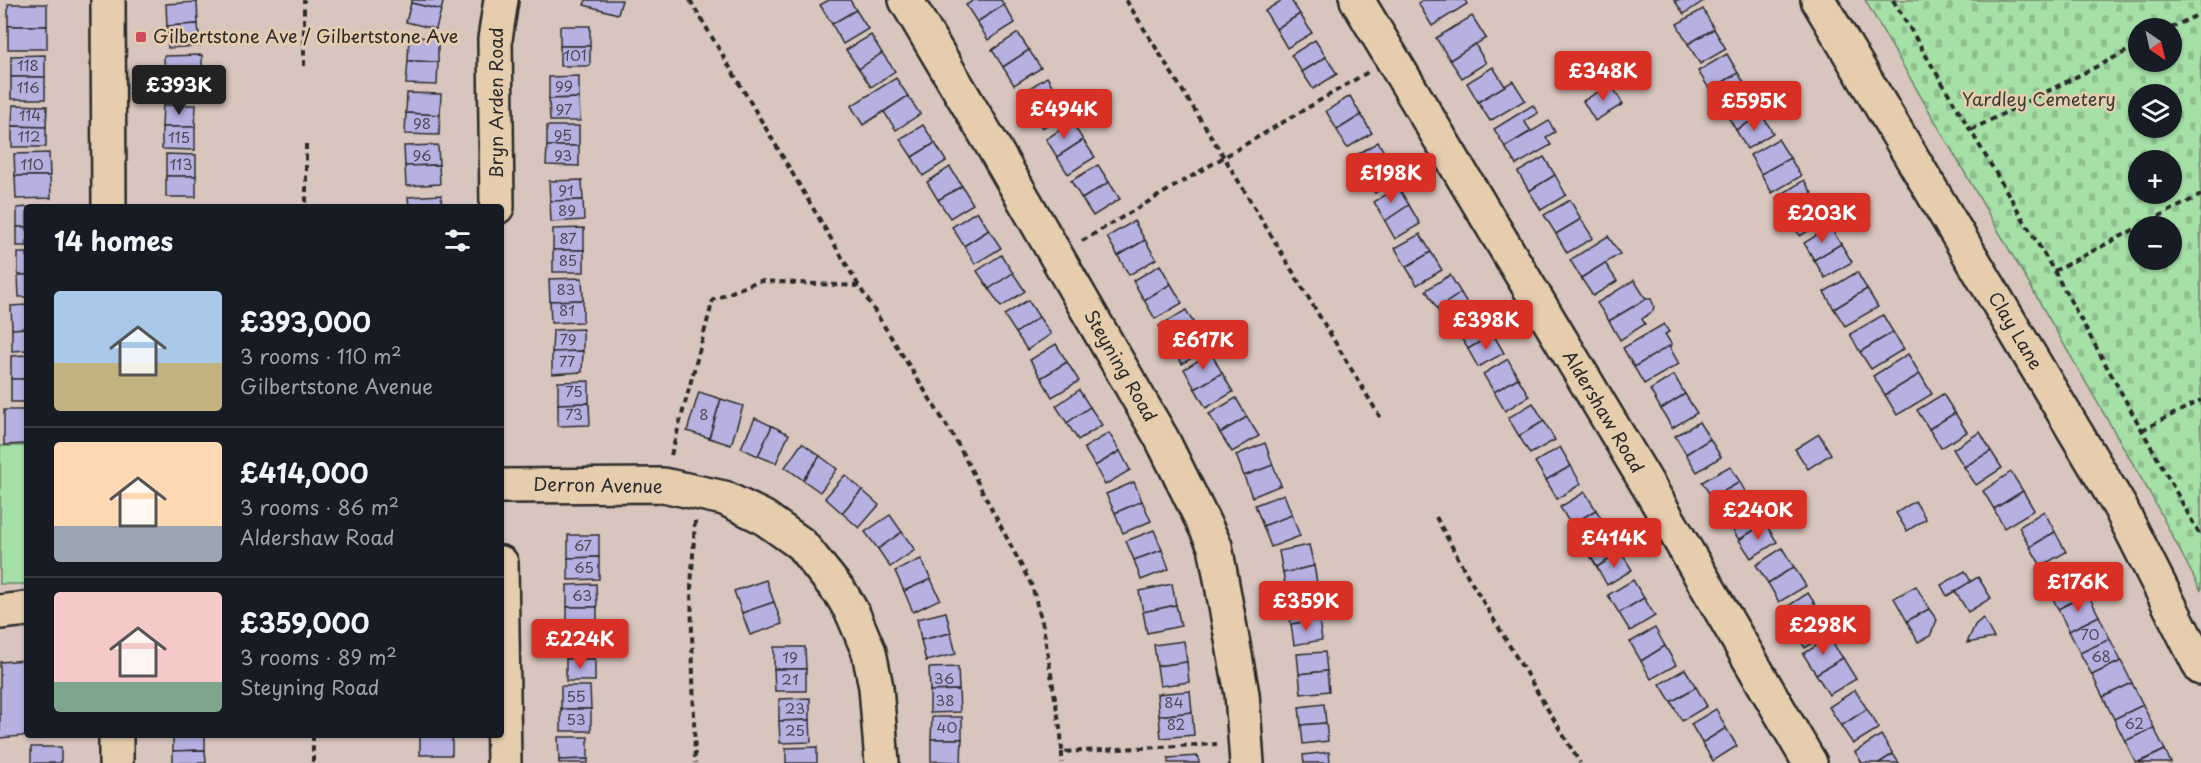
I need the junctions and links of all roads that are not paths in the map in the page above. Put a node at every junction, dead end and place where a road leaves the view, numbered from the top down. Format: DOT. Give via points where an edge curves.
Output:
graph roads {
  1 [pos="108,0"];
  2 [pos="501,0"];
  3 [pos="906,0"];
  4 [pos="1357,0"];
  5 [pos="1818,0"];
  6 [pos="109,204"];
  7 [pos="497,204"];
  8 [pos="504,486"];
  9 [pos="24,609"];
  10 [pos="0,612"];
  11 [pos="2201,668"];
  12 [pos="116,738"];
  13 [pos="504,738"];
  14 [pos="1246,753"];
  15 [pos="116,763"];
  16 [pos="504,763"];
  17 [pos="882,763"];
  18 [pos="1810,763"];
  1 -- 6 [label="street"];
  2 -- 7 [label="street, Bryn Arden Road" via="495,39"];
  3 -- 14 [label="street, Steyning Road" via="1162,439 1215,546 1242,694"];
  4 -- 18 [label="street, Aldershaw Road"];
  5 -- 11 [label="street, Clay Lane" via="2120,507"];
  8 -- 17 [label="street, Derron Avenue" via="663,485 724,498 764,517 801,544 854,614 869,652"];
  9 -- 10 [label="street"];
  12 -- 15 [label="street"];
  13 -- 16 [label="street"];
}
